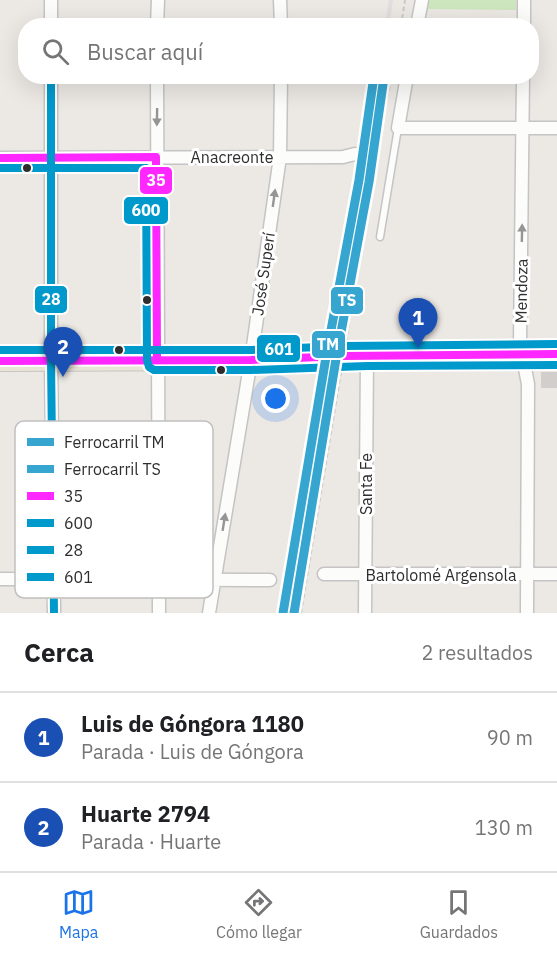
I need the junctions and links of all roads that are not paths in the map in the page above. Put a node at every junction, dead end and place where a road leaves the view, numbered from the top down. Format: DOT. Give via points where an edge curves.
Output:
graph roads {
  1 [pos="51,0"];
  2 [pos="158,0"];
  3 [pos="280,0"];
  4 [pos="422,0"];
  5 [pos="524,0"];
  6 [pos="51,18"];
  7 [pos="157,18"];
  8 [pos="280,18"];
  9 [pos="419,18"];
  10 [pos="524,18"];
  11 [pos="51,84"];
  12 [pos="157,84"];
  13 [pos="281,84"];
  14 [pos="406,84"];
  15 [pos="523,84"];
  16 [pos="398,128"];
  17 [pos="523,128"];
  18 [pos="557,128"];
  19 [pos="355,154"];
  20 [pos="156,157"];
  21 [pos="280,157"];
  22 [pos="0,158"];
  23 [pos="51,158"];
  24 [pos="380,237"];
  25 [pos="523,354"];
  26 [pos="557,354"];
  27 [pos="367,356"];
  28 [pos="51,360"];
  29 [pos="157,360"];
  30 [pos="251,360"];
  31 [pos="0,361"];
  32 [pos="52,421"];
  33 [pos="158,421"];
  34 [pos="324,574"];
  35 [pos="527,574"];
  36 [pos="557,574"];
  37 [pos="365,575"];
  38 [pos="0,579"];
  39 [pos="15,579"];
  40 [pos="214,580"];
  41 [pos="270,580"];
  42 [pos="213,587"];
  43 [pos="211,598"];
  44 [pos="209,613"];
  45 [pos="365,613"];
  46 [pos="527,613"];
  1 -- 6 [label="street"];
  2 -- 7 [label="street"];
  3 -- 8 [label="street"];
  4 -- 9 [label="street"];
  5 -- 10 [label="street"];
  11 -- 23 [label="street"];
  12 -- 20 [label="street, one-way"];
  13 -- 21 [label="street, José Superí"];
  14 -- 16 [label="street"];
  15 -- 17 [label="street, Mendoza"];
  16 -- 17 [label="street"];
  16 -- 24 [label="lane"];
  17 -- 18 [label="street"];
  25 -- 17 [label="street, Mendoza, one-way"];
  19 -- 21 [label="street, Anacreonte"];
  20 -- 21 [label="street, Anacreonte"];
  20 -- 23 [label="street, Anacreonte"];
  20 -- 29 [label="street"];
  30 -- 21 [label="street, José Superí, one-way"];
  22 -- 23 [label="street, Anacreonte"];
  23 -- 28 [label="street"];
  25 -- 26 [label="main road"];
  25 -- 27 [label="main road"];
  25 -- 35 [label="street, Mendoza" via="528,384"];
  27 -- 30 [label="main road"];
  27 -- 37 [label="street, Santa Fe"];
  28 -- 29 [label="main road"];
  28 -- 31 [label="main road"];
  28 -- 32 [label="street"];
  29 -- 30 [label="main road"];
  29 -- 33 [label="street"];
  40 -- 30 [label="street, José Superí, one-way"];
  34 -- 37 [label="street, Bartolomé Argensola"];
  35 -- 36 [label="street, Bartolomé Argensola"];
  35 -- 37 [label="street, Bartolomé Argensola"];
  35 -- 46 [label="street, Mendoza"];
  37 -- 45 [label="street, Santa Fe"];
  38 -- 39 [label="street"];
  40 -- 41 [label="street"];
  40 -- 42 [label="street, José Superí"];
  43 -- 44 [label="street, José Superí"];
}
